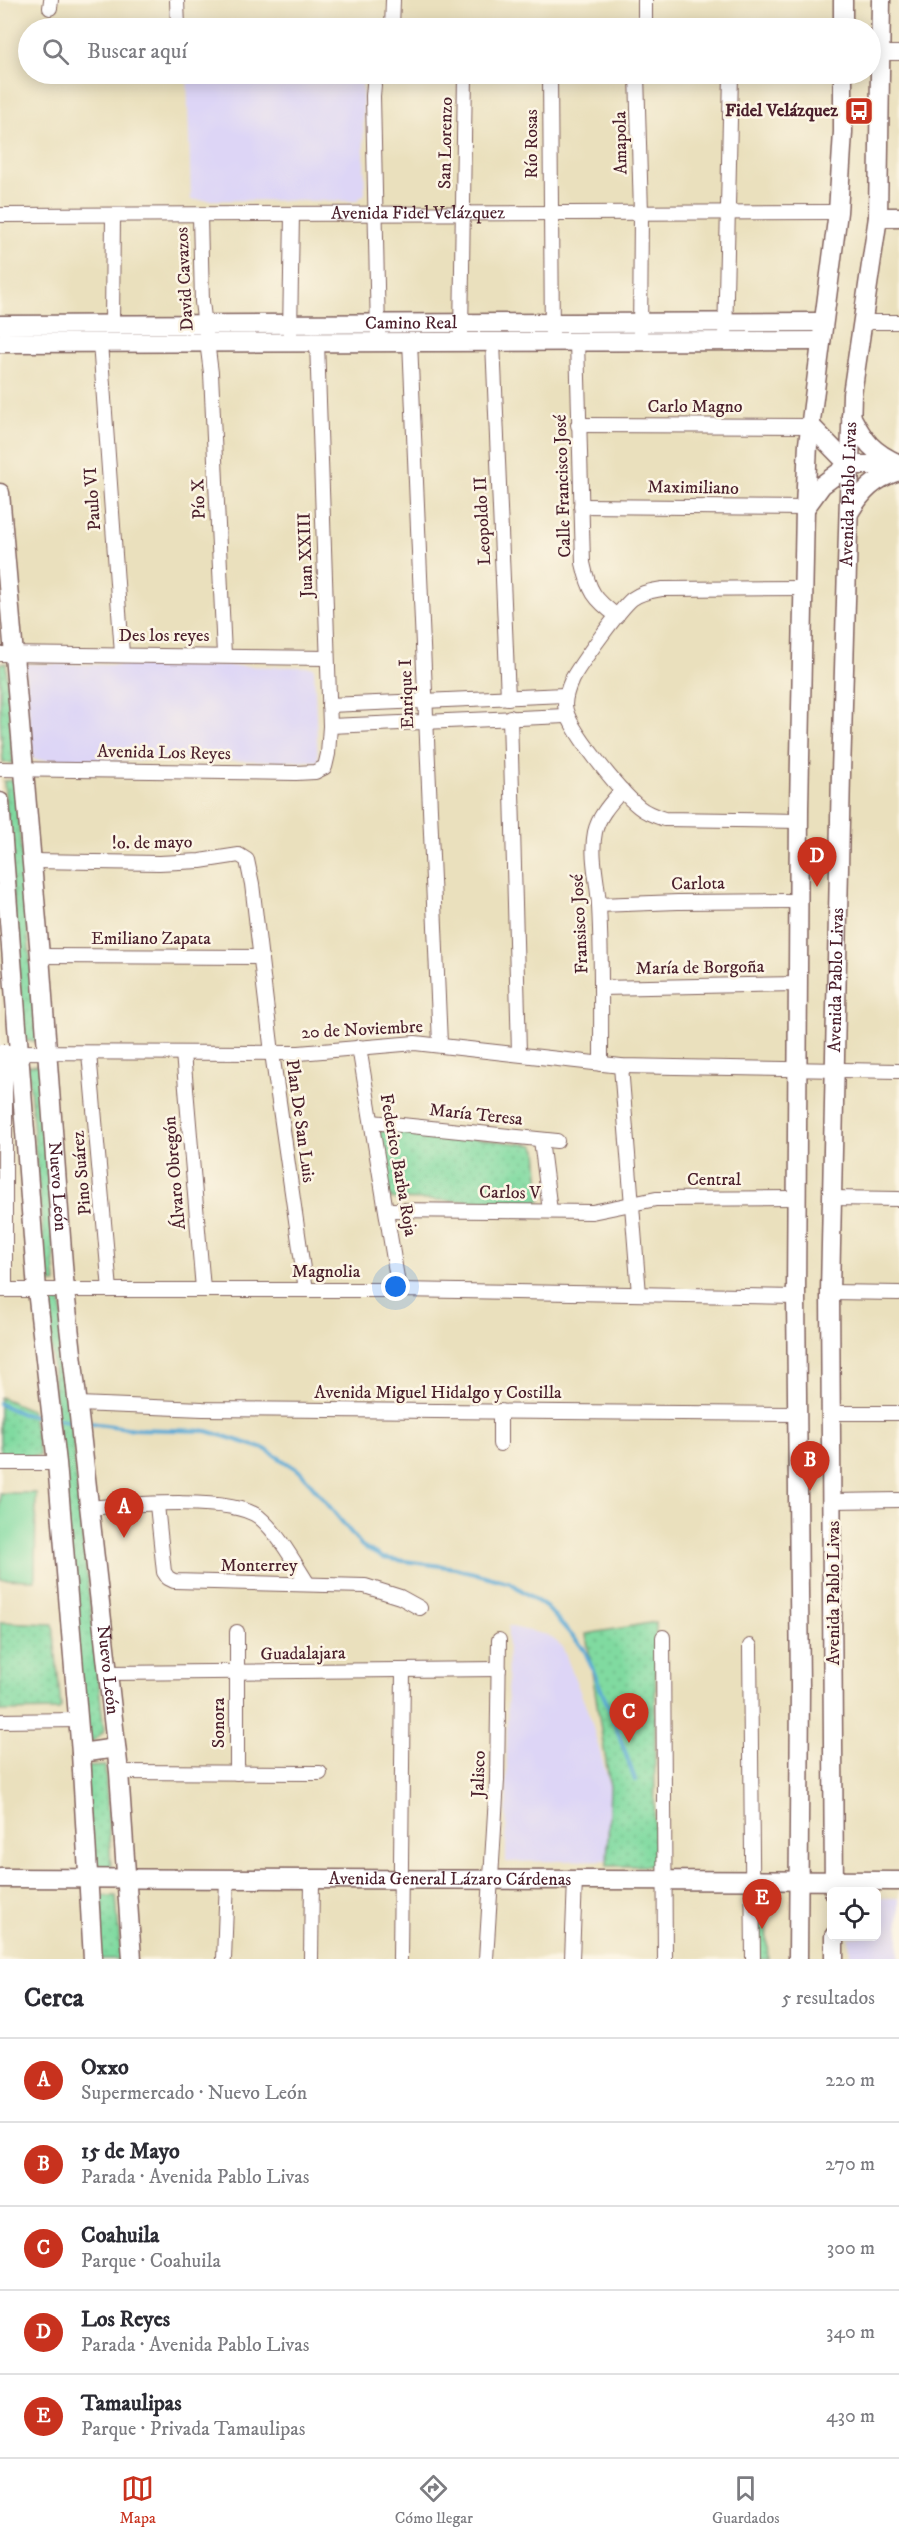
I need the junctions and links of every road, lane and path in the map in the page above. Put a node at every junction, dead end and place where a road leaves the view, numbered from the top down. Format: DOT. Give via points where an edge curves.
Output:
graph roads {
  1 [pos="177,0"];
  2 [pos="393,0"];
  3 [pos="645,0"];
  4 [pos="843,0"];
  5 [pos="881,0"];
  6 [pos="178,18"];
  7 [pos="392,18"];
  8 [pos="645,18"];
  9 [pos="843,18"];
  10 [pos="890,53"];
  11 [pos="374,84"];
  12 [pos="465,84"];
  13 [pos="550,84"];
  14 [pos="637,84"];
  15 [pos="731,84"];
  16 [pos="843,84"];
  17 [pos="838,212"];
  18 [pos="376,213"];
  19 [pos="641,213"];
  20 [pos="729,213"];
  21 [pos="113,214"];
  22 [pos="292,214"];
  23 [pos="464,214"];
  24 [pos="551,214"];
  25 [pos="0,215"];
  26 [pos="200,215"];
  27 [pos="878,217"];
  28 [pos="899,217"];
  29 [pos="639,322"];
  30 [pos="863,322"];
  31 [pos="899,322"];
  32 [pos="290,323"];
  33 [pos="552,323"];
  34 [pos="112,324"];
  35 [pos="0,325"];
  36 [pos="725,331"];
  37 [pos="822,331"];
  38 [pos="378,332"];
  39 [pos="461,332"];
  40 [pos="205,333"];
  41 [pos="410,341"];
  42 [pos="552,341"];
  43 [pos="577,341"];
  44 [pos="640,341"];
  45 [pos="100,342"];
  46 [pos="290,342"];
  47 [pos="317,342"];
  48 [pos="493,342"];
  49 [pos="0,343"];
  50 [pos="851,416"];
  51 [pos="578,425"];
  52 [pos="811,426"];
  53 [pos="849,465"];
  54 [pos="899,465"];
  55 [pos="899,471"];
  56 [pos="0,493"];
  57 [pos="581,506"];
  58 [pos="805,508"];
  59 [pos="848,515"];
  60 [pos="804,588"];
  61 [pos="617,616"];
  62 [pos="8,654"];
  63 [pos="122,654"];
  64 [pos="224,655"];
  65 [pos="327,658"];
  66 [pos="565,695"];
  67 [pos="508,698"];
  68 [pos="425,701"];
  69 [pos="329,705"];
  70 [pos="566,716"];
  71 [pos="510,717"];
  72 [pos="426,721"];
  73 [pos="330,726"];
  74 [pos="325,767"];
  75 [pos="0,769"];
  76 [pos="23,770"];
  77 [pos="622,790"];
  78 [pos="0,802"];
  79 [pos="799,822"];
  80 [pos="31,861"];
  81 [pos="252,884"];
  82 [pos="798,901"];
  83 [pos="599,905"];
  84 [pos="40,956"];
  85 [pos="261,957"];
  86 [pos="798,984"];
  87 [pos="601,988"];
  88 [pos="440,1044"];
  89 [pos="359,1047"];
  90 [pos="8,1052"];
  91 [pos="46,1052"];
  92 [pos="89,1053"];
  93 [pos="183,1053"];
  94 [pos="272,1053"];
  95 [pos="519,1053"];
  96 [pos="601,1064"];
  97 [pos="621,1066"];
  98 [pos="798,1070"];
  99 [pos="836,1070"];
  100 [pos="899,1071"];
  101 [pos="372,1122"];
  102 [pos="542,1140"];
  103 [pos="557,1141"];
  104 [pos="797,1198"];
  105 [pos="831,1198"];
  106 [pos="899,1200"];
  107 [pos="632,1204"];
  108 [pos="388,1209"];
  109 [pos="550,1211"];
  110 [pos="203,1289"];
  111 [pos="3,1290"];
  112 [pos="38,1290"];
  113 [pos="110,1290"];
  114 [pos="306,1290"];
  115 [pos="399,1290"];
  116 [pos="65,1291"];
  117 [pos="830,1292"];
  118 [pos="899,1293"];
  119 [pos="639,1294"];
  120 [pos="796,1297"];
  121 [pos="78,1404"];
  122 [pos="500,1411"];
  123 [pos="832,1413"];
  124 [pos="899,1413"];
  125 [pos="797,1414"];
  126 [pos="500,1444"];
  127 [pos="0,1463"];
  128 [pos="57,1463"];
  129 [pos="899,1500"];
  130 [pos="833,1501"];
  131 [pos="157,1505"];
  132 [pos="89,1508"];
  133 [pos="308,1584"];
  134 [pos="420,1608"];
  135 [pos="237,1632"];
  136 [pos="663,1638"];
  137 [pos="499,1640"];
  138 [pos="750,1646"];
  139 [pos="499,1669"];
  140 [pos="403,1670"];
  141 [pos="108,1673"];
  142 [pos="237,1673"];
  143 [pos="78,1720"];
  144 [pos="0,1721"];
  145 [pos="116,1748"];
  146 [pos="81,1753"];
  147 [pos="119,1772"];
  148 [pos="237,1773"];
  149 [pos="320,1773"];
  150 [pos="88,1877"];
  151 [pos="0,1878"];
  152 [pos="126,1878"];
  153 [pos="226,1879"];
  154 [pos="312,1879"];
  155 [pos="402,1879"];
  156 [pos="490,1879"];
  157 [pos="575,1879"];
  158 [pos="666,1881"];
  159 [pos="752,1881"];
  160 [pos="799,1881"];
  161 [pos="899,1881"];
  162 [pos="834,1887"];
  163 [pos="834,1941"];
  164 [pos="93,1959"];
  165 [pos="132,1959"];
  166 [pos="224,1959"];
  167 [pos="311,1959"];
  168 [pos="400,1959"];
  169 [pos="486,1959"];
  170 [pos="572,1959"];
  171 [pos="665,1959"];
  172 [pos="753,1959"];
  173 [pos="798,1959"];
  174 [pos="834,1959"];
  1 -- 6 [label="street"];
  2 -- 7 [label="street"];
  3 -- 8 [label="street"];
  4 -- 9 [label="street"];
  5 -- 10 [label="street, Avenida Pablo Livas"];
  10 -- 27 [label="street, Avenida Pablo Livas"];
  11 -- 18 [label="street"];
  12 -- 23 [label="street, San Lorenzo"];
  13 -- 24 [label="street, Río Rosas"];
  14 -- 19 [label="street, Amapola"];
  15 -- 20 [label="street"];
  16 -- 17 [label="street, Avenida Pablo Livas"];
  17 -- 20 [label="street, Avenida Fidel Velázquez"];
  17 -- 37 [label="street, Avenida Pablo Livas"];
  18 -- 22 [label="street, Avenida Fidel Velázquez"];
  18 -- 23 [label="street, Avenida Fidel Velázquez"];
  18 -- 38 [label="street"];
  19 -- 20 [label="street, Avenida Fidel Velázquez"];
  19 -- 24 [label="street, Avenida Fidel Velázquez"];
  19 -- 29 [label="street, Amapola"];
  20 -- 36 [label="street"];
  21 -- 25 [label="street, Avenida Fidel Velázquez"];
  21 -- 26 [label="street, Avenida Fidel Velázquez"];
  21 -- 34 [label="street"];
  22 -- 26 [label="street, Avenida Fidel Velázquez"];
  22 -- 32 [label="street"];
  23 -- 24 [label="street, Avenida Fidel Velázquez"];
  23 -- 39 [label="street, San Lorenzo"];
  24 -- 33 [label="street, Río Rosas"];
  26 -- 40 [label="street, David Cavazos"];
  27 -- 28 [label="street"];
  27 -- 30 [label="street, Avenida Pablo Livas"];
  29 -- 33 [label="street, Camino Real"];
  29 -- 36 [label="street, Camino Real"];
  29 -- 44 [label="street, Amapola"];
  30 -- 31 [label="street"];
  30 -- 50 [label="street, Avenida Pablo Livas"];
  32 -- 38 [label="street, Camino Real"];
  32 -- 40 [label="street, Camino Real"];
  32 -- 46 [label="street"];
  33 -- 39 [label="street, Camino Real"];
  33 -- 42 [label="street, Río Rosas"];
  34 -- 35 [label="street, Camino Real"];
  34 -- 40 [label="street, Camino Real"];
  36 -- 37 [label="street, Camino Real"];
  36 -- 44 [label="street, Camino Real"];
  37 -- 52 [label="street, Avenida Pablo Livas"];
  38 -- 39 [label="street, Camino Real"];
  38 -- 41 [label="street, Camino Real"];
  38 -- 47 [label="street, Camino Real"];
  39 -- 41 [label="street, Camino Real"];
  39 -- 48 [label="street, Camino Real"];
  40 -- 45 [label="street, Camino Real"];
  40 -- 46 [label="street, Camino Real"];
  40 -- 64 [label="street, Pío X" via="211,373"];
  41 -- 68 [label="street, Enrique I"];
  42 -- 43 [label="street, Camino Real"];
  42 -- 48 [label="street, Camino Real"];
  43 -- 44 [label="street, Camino Real"];
  43 -- 51 [label="street, Calle Francisco José"];
  45 -- 49 [label="street, Camino Real"];
  45 -- 63 [label="street, Paulo VI"];
  46 -- 47 [label="street, Camino Real"];
  47 -- 65 [label="street, Juan XXIII"];
  48 -- 67 [label="street, Leopoldo II"];
  50 -- 53 [label="street, Avenida Pablo Livas"];
  50 -- 54 [label="street" via="870,447"];
  51 -- 52 [label="street, Carlo Magno"];
  51 -- 57 [label="street, Calle Francisco José"];
  52 -- 53 [label="street"];
  52 -- 58 [label="street, Avenida Pablo Livas"];
  53 -- 54 [label="street"];
  53 -- 58 [label="street" via="822,485"];
  53 -- 59 [label="street, Avenida Pablo Livas"];
  55 -- 59 [label="street" via="866,488"];
  56 -- 62 [label="street, Nuevo León"];
  57 -- 58 [label="street, Maximiliano"];
  57 -- 61 [label="street, Calle Francisco José" via="587,581 600,603"];
  58 -- 60 [label="street, Avenida Pablo Livas"];
  59 -- 99 [label="street, Avenida Pablo Livas"];
  60 -- 61 [label="street" via="662,589 632,599"];
  60 -- 79 [label="street, Avenida Pablo Livas"];
  61 -- 66 [label="street"];
  62 -- 63 [label="street, Des los reyes"];
  62 -- 76 [label="street, Nuevo León"];
  63 -- 64 [label="street, Des los reyes"];
  64 -- 65 [label="street, Des los reyes"];
  65 -- 69 [label="street, Juan XXIII"];
  66 -- 67 [label="street"];
  66 -- 70 [label="street"];
  67 -- 68 [label="street"];
  68 -- 69 [label="street"];
  68 -- 72 [label="street, Enrique I"];
  69 -- 73 [label="street, Juan XXIII"];
  70 -- 71 [label="street"];
  70 -- 77 [label="street"];
  71 -- 72 [label="street"];
  71 -- 95 [label="street"];
  72 -- 73 [label="street"];
  72 -- 88 [label="street, Enrique I"];
  73 -- 74 [label="street, Juan XXIII"];
  74 -- 76 [label="street, Avenida Los Reyes" via="296,773"];
  75 -- 76 [label="street, Avenida Los Reyes"];
  76 -- 80 [label="street, Nuevo León"];
  77 -- 79 [label="street" via="640,808 664,819"];
  77 -- 83 [label="street, Fransisco José" via="607,808 595,833"];
  78 -- 90 [label="street, Nuevo León"];
  79 -- 82 [label="street, Avenida Pablo Livas"];
  80 -- 81 [label="street, !o. de mayo" via="171,862 239,855 247,860"];
  80 -- 84 [label="street, Nuevo León"];
  81 -- 85 [label="street, Plan De San Luis"];
  82 -- 83 [label="street, Carlota"];
  82 -- 86 [label="street, Avenida Pablo Livas"];
  83 -- 87 [label="street, Fransisco José"];
  84 -- 85 [label="street, Emiliano Zapata"];
  84 -- 91 [label="street, Nuevo León"];
  85 -- 94 [label="street, Plan De San Luis"];
  86 -- 87 [label="street, María de Borgoña"];
  86 -- 98 [label="street, Avenida Pablo Livas"];
  87 -- 96 [label="street, Fransisco José"];
  88 -- 89 [label="street, 20 de Noviembre"];
  88 -- 95 [label="street, 20 de Noviembre"];
  89 -- 94 [label="street, 20 de Noviembre"];
  89 -- 101 [label="street, Federico Barba Roja"];
  90 -- 91 [label="street, 20 de Noviembre"];
  90 -- 111 [label="street"];
  90 -- 112 [label="street, Nuevo León"];
  91 -- 92 [label="street, 20 de Noviembre"];
  91 -- 116 [label="street, Nuevo León"];
  92 -- 93 [label="street, 20 de Noviembre"];
  92 -- 113 [label="street, Pino Suárez"];
  93 -- 94 [label="street, 20 de Noviembre"];
  93 -- 110 [label="street, Álvaro Obregón"];
  94 -- 114 [label="street, Plan De San Luis"];
  95 -- 96 [label="street, 20 de Noviembre"];
  96 -- 97 [label="street, 20 de Noviembre"];
  97 -- 98 [label="street, 20 de Noviembre"];
  97 -- 107 [label="street"];
  98 -- 99 [label="street, 20 de Noviembre"];
  98 -- 104 [label="street, Avenida Pablo Livas"];
  99 -- 100 [label="street, 20 de Noviembre"];
  99 -- 105 [label="street, Avenida Pablo Livas"];
  101 -- 102 [label="street, María Teresa"];
  101 -- 108 [label="street, Federico Barba Roja"];
  102 -- 103 [label="street"];
  102 -- 109 [label="street, María Teresa"];
  104 -- 107 [label="street, Central" via="656,1198"];
  104 -- 120 [label="street, Avenida Pablo Livas"];
  105 -- 106 [label="street"];
  105 -- 117 [label="street, Avenida Pablo Livas"];
  107 -- 109 [label="street, Carlos V" via="592,1212"];
  107 -- 119 [label="street"];
  108 -- 109 [label="street, Carlos V"];
  108 -- 115 [label="street, Federico Barba Roja"];
  110 -- 113 [label="street, Magnolia"];
  110 -- 114 [label="street, Magnolia"];
  111 -- 112 [label="street, Magnolia"];
  112 -- 116 [label="street, Magnolia"];
  112 -- 128 [label="street, Nuevo León"];
  113 -- 116 [label="street, Magnolia"];
  114 -- 115 [label="street, Magnolia"];
  115 -- 119 [label="street, Magnolia"];
  116 -- 121 [label="street, Nuevo León"];
  117 -- 118 [label="street"];
  117 -- 123 [label="street, Avenida Pablo Livas"];
  119 -- 120 [label="street, Magnolia"];
  120 -- 125 [label="street, Avenida Pablo Livas"];
  121 -- 122 [label="street, Avenida Miguel Hidalgo y Costilla"];
  121 -- 132 [label="street, Nuevo León"];
  122 -- 125 [label="street, Avenida Miguel Hidalgo y Costilla"];
  122 -- 126 [label="street"];
  123 -- 124 [label="street"];
  123 -- 130 [label="street, Avenida Pablo Livas"];
  125 -- 160 [label="street, Avenida Pablo Livas"];
  127 -- 128 [label="street"];
  128 -- 143 [label="street, Nuevo León"];
  129 -- 130 [label="street"];
  130 -- 162 [label="street, Avenida Pablo Livas"];
  131 -- 132 [label="street"];
  131 -- 133 [label="street" via="217,1505 247,1510 272,1531"];
  131 -- 133 [label="street, Monterrey" via="164,1572 168,1578"];
  132 -- 141 [label="street, Nuevo León"];
  133 -- 134 [label="street, Monterrey" via="365,1586"];
  135 -- 142 [label="street, Sonora"];
  136 -- 158 [label="street"];
  137 -- 139 [label="street, Jalisco"];
  138 -- 159 [label="street"];
  139 -- 140 [label="street, Guadalajara"];
  139 -- 156 [label="street, Jalisco"];
  140 -- 142 [label="street, Guadalajara"];
  140 -- 155 [label="street"];
  141 -- 142 [label="street, Guadalajara"];
  141 -- 145 [label="street, Nuevo León"];
  142 -- 148 [label="street, Sonora"];
  143 -- 144 [label="street"];
  143 -- 146 [label="street, Nuevo León"];
  145 -- 146 [label="street"];
  145 -- 147 [label="street, Nuevo León"];
  146 -- 150 [label="street, Nuevo León"];
  147 -- 148 [label="street"];
  147 -- 152 [label="street, Nuevo León"];
  148 -- 149 [label="street"];
  150 -- 151 [label="street, Avenida General Lázaro Cárdenas"];
  150 -- 152 [label="street, Avenida General Lázaro Cárdenas"];
  150 -- 164 [label="street, Nuevo León"];
  152 -- 153 [label="street, Avenida General Lázaro Cárdenas"];
  152 -- 165 [label="street, Nuevo León"];
  153 -- 154 [label="street, Avenida General Lázaro Cárdenas"];
  153 -- 166 [label="street"];
  154 -- 155 [label="street, Avenida General Lázaro Cárdenas"];
  154 -- 167 [label="street"];
  155 -- 156 [label="street, Avenida General Lázaro Cárdenas"];
  155 -- 168 [label="street"];
  156 -- 157 [label="street, Avenida General Lázaro Cárdenas"];
  156 -- 169 [label="street, Jalisco"];
  157 -- 158 [label="street, Avenida General Lázaro Cárdenas"];
  157 -- 170 [label="street"];
  158 -- 159 [label="street, Avenida General Lázaro Cárdenas"];
  158 -- 171 [label="street"];
  159 -- 160 [label="street, Avenida General Lázaro Cárdenas"];
  159 -- 172 [label="street"];
  160 -- 162 [label="street, Avenida General Lázaro Cárdenas"];
  160 -- 173 [label="street, Avenida Pablo Livas"];
  161 -- 162 [label="street, Avenida General Lázaro Cárdenas"];
  163 -- 174 [label="street"];
}
